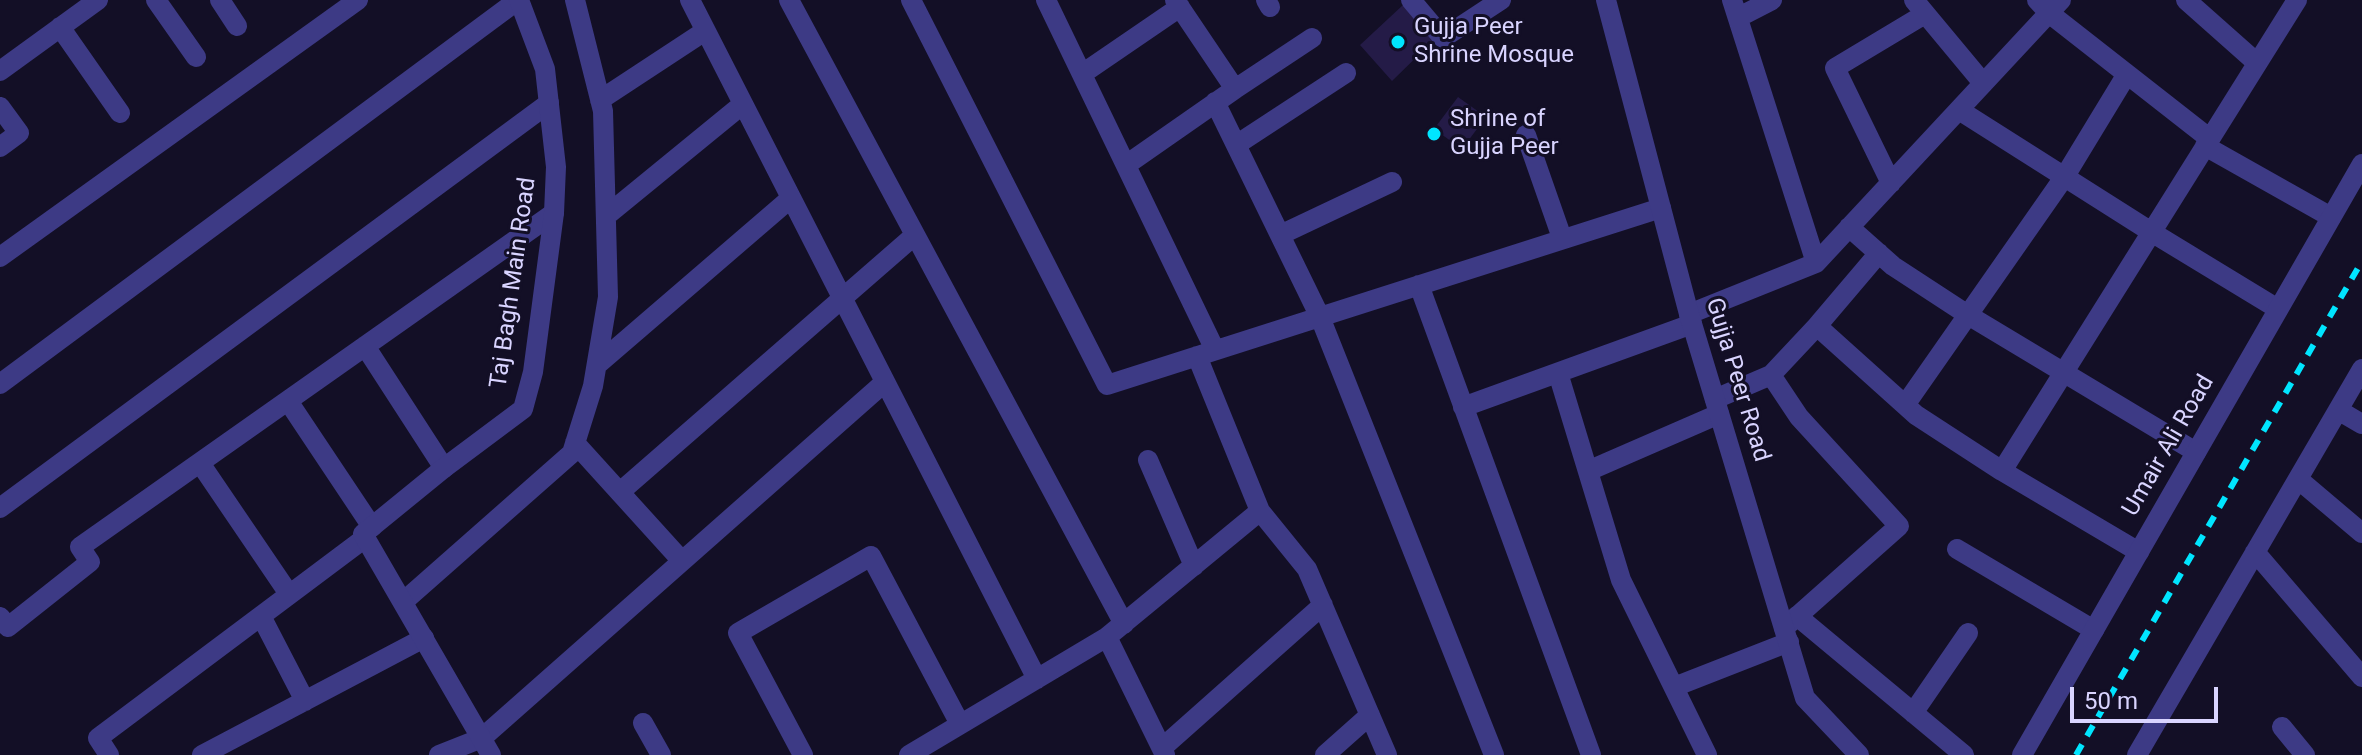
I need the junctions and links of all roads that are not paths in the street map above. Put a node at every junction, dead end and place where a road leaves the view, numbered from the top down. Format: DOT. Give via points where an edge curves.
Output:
graph roads {
  1 [pos="98,0"];
  2 [pos="156,0"];
  3 [pos="220,0"];
  4 [pos="358,0"];
  5 [pos="518,0"];
  6 [pos="575,0"];
  7 [pos="690,0"];
  8 [pos="789,0"];
  9 [pos="911,0"];
  10 [pos="1046,0"];
  11 [pos="1411,0"];
  12 [pos="1501,0"];
  13 [pos="1606,0"];
  14 [pos="1772,0"];
  15 [pos="2186,0"];
  16 [pos="2297,0"];
  17 [pos="1178,4"];
  18 [pos="2049,4"];
  19 [pos="1919,7"];
  20 [pos="1736,8"];
  21 [pos="237,26"];
  22 [pos="60,27"];
  23 [pos="705,31"];
  24 [pos="1312,38"];
  25 [pos="196,57"];
  26 [pos="2257,63"];
  27 [pos="0,71"];
  28 [pos="1346,73"];
  29 [pos="1082,74"];
  30 [pos="2127,74"];
  31 [pos="1983,83"];
  32 [pos="1235,89"];
  33 [pos="600,100"];
  34 [pos="1215,102"];
  35 [pos="549,103"];
  36 [pos="743,104"];
  37 [pos="0,107"];
  38 [pos="1959,110"];
  39 [pos="120,113"];
  40 [pos="1526,135"];
  41 [pos="2208,143"];
  42 [pos="1236,145"];
  43 [pos="0,147"];
  44 [pos="2362,164"];
  45 [pos="1126,165"];
  46 [pos="2065,176"];
  47 [pos="1392,182"];
  48 [pos="1891,183"];
  49 [pos="791,198"];
  50 [pos="1661,208"];
  51 [pos="554,213"];
  52 [pos="606,216"];
  53 [pos="2331,217"];
  54 [pos="1849,227"];
  55 [pos="2153,233"];
  56 [pos="915,235"];
  57 [pos="1280,235"];
  58 [pos="1562,238"];
  59 [pos="1879,253"];
  60 [pos="0,257"];
  61 [pos="1816,263"];
  62 [pos="1419,285"];
  63 [pos="842,298"];
  64 [pos="2278,309"];
  65 [pos="1968,315"];
  66 [pos="1320,317"];
  67 [pos="1690,319"];
  68 [pos="1817,326"];
  69 [pos="365,346"];
  70 [pos="1206,353"];
  71 [pos="597,365"];
  72 [pos="2362,369"];
  73 [pos="1558,373"];
  74 [pos="2064,373"];
  75 [pos="1771,375"];
  76 [pos="885,382"];
  77 [pos="0,384"];
  78 [pos="288,401"];
  79 [pos="1905,405"];
  80 [pos="1717,406"];
  81 [pos="1463,407"];
  82 [pos="2338,410"];
  83 [pos="2362,424"];
  84 [pos="575,443"];
  85 [pos="2196,452"];
  86 [pos="1148,460"];
  87 [pos="200,463"];
  88 [pos="444,468"];
  89 [pos="1588,471"];
  90 [pos="2002,471"];
  91 [pos="2298,479"];
  92 [pos="620,492"];
  93 [pos="0,508"];
  94 [pos="1260,511"];
  95 [pos="368,533"];
  96 [pos="2362,533"];
  97 [pos="1957,549"];
  98 [pos="2139,552"];
  99 [pos="2255,552"];
  100 [pos="682,561"];
  101 [pos="1194,566"];
  102 [pos="289,594"];
  103 [pos="403,602"];
  104 [pos="1323,605"];
  105 [pos="261,616"];
  106 [pos="0,617"];
  107 [pos="1124,624"];
  108 [pos="1790,629"];
  109 [pos="2094,630"];
  110 [pos="1968,633"];
  111 [pos="1107,637"];
  112 [pos="424,638"];
  113 [pos="2362,677"];
  114 [pos="1037,679"];
  115 [pos="1674,687"];
  116 [pos="305,701"];
  117 [pos="1913,713"];
  118 [pos="1370,715"];
  119 [pos="643,723"];
  120 [pos="960,724"];
  121 [pos="2282,727"];
  122 [pos="486,746"];
  123 [pos="1164,752"];
  124 [pos="109,755"];
  125 [pos="202,755"];
  126 [pos="439,755"];
  127 [pos="661,755"];
  128 [pos="803,755"];
  129 [pos="909,755"];
  130 [pos="1325,755"];
  131 [pos="1387,755"];
  132 [pos="1494,755"];
  133 [pos="1591,755"];
  134 [pos="1707,755"];
  135 [pos="1859,755"];
  136 [pos="1964,755"];
  137 [pos="2022,755"];
  138 [pos="2137,755"];
  139 [pos="2305,755"];
  1 -- 22 [label="street"];
  2 -- 25 [label="street"];
  3 -- 21 [label="street"];
  4 -- 60 [label="street"];
  5 -- 35 [label="street, Taj Bagh Main Road" via="545,69"];
  5 -- 77 [label="street"];
  6 -- 33 [label="street"];
  7 -- 23 [label="street"];
  8 -- 56 [label="street"];
  9 -- 70 [label="street" via="1107,385"];
  10 -- 29 [label="street"];
  11 -- 12 [label="street" via="1443,38"];
  13 -- 50 [label="street, Gujja Peer Road"];
  14 -- 20 [label="street"];
  15 -- 26 [label="street"];
  16 -- 26 [label="street"];
  17 -- 29 [label="street"];
  17 -- 32 [label="street"];
  18 -- 30 [label="street"];
  18 -- 31 [label="street"];
  19 -- 31 [label="street"];
  19 -- 48 [label="street" via="1835,68"];
  20 -- 61 [label="street"];
  22 -- 27 [label="street"];
  22 -- 39 [label="street"];
  23 -- 33 [label="street"];
  23 -- 36 [label="street"];
  24 -- 32 [label="street"];
  26 -- 41 [label="street"];
  28 -- 42 [label="street"];
  29 -- 45 [label="street"];
  30 -- 41 [label="street"];
  30 -- 46 [label="street"];
  31 -- 38 [label="street"];
  32 -- 34 [label="street"];
  33 -- 52 [label="street"];
  34 -- 42 [label="street"];
  34 -- 45 [label="street"];
  35 -- 51 [label="street, Taj Bagh Main Road" via="556,167"];
  35 -- 93 [label="street"];
  36 -- 49 [label="street"];
  36 -- 52 [label="street"];
  37 -- 43 [label="street" via="19,133"];
  38 -- 46 [label="street"];
  38 -- 48 [label="street"];
  40 -- 58 [label="street"];
  41 -- 53 [label="street"];
  41 -- 55 [label="street"];
  42 -- 57 [label="street"];
  44 -- 53 [label="street, Umair Ali Road"];
  45 -- 70 [label="street"];
  46 -- 55 [label="street"];
  46 -- 65 [label="street"];
  47 -- 57 [label="street"];
  48 -- 54 [label="street"];
  49 -- 63 [label="street"];
  49 -- 71 [label="street"];
  50 -- 58 [label="street"];
  50 -- 67 [label="street, Gujja Peer Road"];
  51 -- 69 [label="street"];
  51 -- 88 [label="street, Taj Bagh Main Road" via="533,372 523,409"];
  52 -- 71 [label="street" via="608,297"];
  53 -- 64 [label="street, Umair Ali Road"];
  54 -- 59 [label="street"];
  54 -- 61 [label="street"];
  55 -- 64 [label="street"];
  55 -- 74 [label="street"];
  56 -- 63 [label="street"];
  56 -- 107 [label="street"];
  57 -- 66 [label="street"];
  58 -- 62 [label="street"];
  59 -- 65 [label="street"];
  59 -- 68 [label="street"];
  61 -- 67 [label="street"];
  62 -- 66 [label="street"];
  62 -- 81 [label="street"];
  63 -- 76 [label="street"];
  63 -- 92 [label="street"];
  64 -- 85 [label="street, Umair Ali Road"];
  65 -- 74 [label="street"];
  65 -- 79 [label="street"];
  66 -- 70 [label="street"];
  66 -- 132 [label="street"];
  67 -- 73 [label="street"];
  67 -- 80 [label="street, Gujja Peer Road"];
  68 -- 75 [label="street"];
  68 -- 79 [label="street"];
  69 -- 78 [label="street"];
  69 -- 88 [label="street"];
  70 -- 94 [label="street"];
  71 -- 84 [label="street"];
  72 -- 82 [label="street"];
  73 -- 81 [label="street"];
  73 -- 89 [label="street"];
  74 -- 85 [label="street"];
  74 -- 90 [label="street"];
  75 -- 80 [label="street"];
  75 -- 108 [label="street" via="1799,417 1899,526"];
  76 -- 100 [label="street"];
  76 -- 114 [label="street"];
  78 -- 87 [label="street"];
  78 -- 95 [label="street"];
  79 -- 90 [label="street"];
  80 -- 89 [label="street"];
  80 -- 108 [label="street, Gujja Peer Road"];
  81 -- 133 [label="street"];
  82 -- 83 [label="street"];
  82 -- 91 [label="street"];
  84 -- 92 [label="street"];
  84 -- 103 [label="street" via="572,453"];
  85 -- 98 [label="street, Umair Ali Road"];
  86 -- 101 [label="street"];
  87 -- 102 [label="street"];
  87 -- 106 [label="street" via="80,547 90,562 8,627"];
  88 -- 95 [label="street, Taj Bagh Main Road"];
  89 -- 115 [label="street" via="1621,580"];
  90 -- 98 [label="street"];
  91 -- 96 [label="street"];
  91 -- 99 [label="street"];
  92 -- 100 [label="street"];
  94 -- 101 [label="street"];
  94 -- 104 [label="street" via="1307,569"];
  95 -- 102 [label="street, Taj Bagh Main Road"];
  95 -- 103 [label="street"];
  97 -- 109 [label="street"];
  98 -- 109 [label="street, Umair Ali Road"];
  99 -- 113 [label="street"];
  99 -- 138 [label="street"];
  100 -- 122 [label="street"];
  101 -- 107 [label="street"];
  102 -- 105 [label="street, Taj Bagh Main Road"];
  103 -- 112 [label="street"];
  104 -- 118 [label="street"];
  104 -- 123 [label="street"];
  105 -- 116 [label="street"];
  105 -- 124 [label="street, Taj Bagh Main Road" via="98,738"];
  107 -- 111 [label="street"];
  108 -- 115 [label="street"];
  108 -- 117 [label="street"];
  108 -- 135 [label="street, Gujja Peer Road" via="1805,698"];
  109 -- 137 [label="street, Umair Ali Road"];
  110 -- 117 [label="street"];
  111 -- 114 [label="street"];
  111 -- 123 [label="street"];
  112 -- 116 [label="street"];
  112 -- 122 [label="street"];
  114 -- 120 [label="street"];
  115 -- 134 [label="street"];
  116 -- 125 [label="street"];
  117 -- 136 [label="street"];
  118 -- 130 [label="street"];
  118 -- 131 [label="street"];
  119 -- 127 [label="street"];
  120 -- 128 [label="street" via="871,556 738,633"];
  120 -- 129 [label="street"];
  121 -- 139 [label="street"];
  122 -- 126 [label="street"];
}
